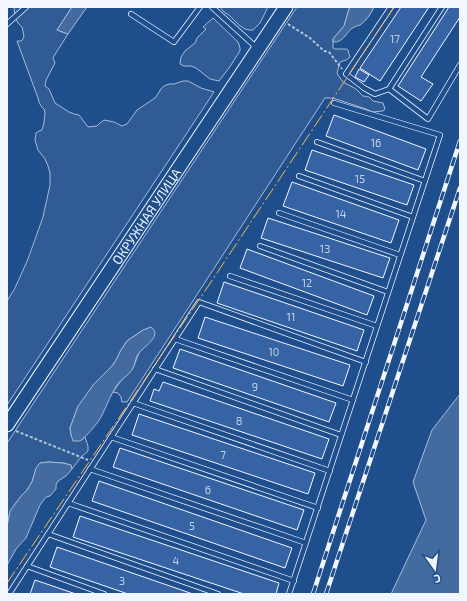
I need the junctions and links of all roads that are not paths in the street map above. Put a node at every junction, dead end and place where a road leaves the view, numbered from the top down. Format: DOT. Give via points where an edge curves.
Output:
graph roads {
  1 [pos="26,7"];
  2 [pos="200,7"];
  3 [pos="212,7"];
  4 [pos="286,7"];
  5 [pos="391,7"];
  6 [pos="442,7"];
  7 [pos="131,14"];
  8 [pos="7,24"];
  9 [pos="258,49"];
  10 [pos="460,64"];
  11 [pos="389,89"];
  12 [pos="334,103"];
  13 [pos="317,142"];
  14 [pos="299,176"];
  15 [pos="425,181"];
  16 [pos="279,213"];
  17 [pos="413,217"];
  18 [pos="260,246"];
  19 [pos="400,255"];
  20 [pos="230,276"];
  21 [pos="388,292"];
  22 [pos="377,326"];
  23 [pos="175,339"];
  24 [pos="366,362"];
  25 [pos="155,369"];
  26 [pos="353,400"];
  27 [pos="133,403"];
  28 [pos="11,428"];
  29 [pos="342,435"];
  30 [pos="111,437"];
  31 [pos="90,469"];
  32 [pos="330,470"];
  33 [pos="68,503"];
  34 [pos="318,508"];
  35 [pos="48,534"];
  36 [pos="306,543"];
  37 [pos="27,566"];
  38 [pos="294,581"];
  39 [pos="9,594"];
  40 [pos="104,594"];
  41 [pos="218,594"];
  42 [pos="289,594"];
  1 -- 8 [label="lane"];
  2 -- 7 [label="lane" via="174,42"];
  3 -- 9 [label="lane"];
  4 -- 9 [label="main road, ОКРУЖНАЯ УЛИЦА"];
  5 -- 11 [label="lane" via="346,74 375,94"];
  6 -- 11 [label="lane"];
  9 -- 28 [label="main road, ОКРУЖНАЯ УЛИЦА"];
  10 -- 11 [label="lane" via="428,119"];
  12 -- 15 [label="lane" via="440,135"];
  13 -- 15 [label="lane"];
  14 -- 17 [label="lane"];
  15 -- 17 [label="lane"];
  16 -- 19 [label="lane"];
  17 -- 19 [label="lane"];
  18 -- 21 [label="lane"];
  19 -- 21 [label="lane"];
  20 -- 22 [label="lane"];
  21 -- 22 [label="lane"];
  22 -- 24 [label="lane"];
  23 -- 24 [label="lane" via="198,302"];
  23 -- 25 [label="lane"];
  23 -- 26 [label="lane"];
  24 -- 26 [label="lane"];
  25 -- 27 [label="lane"];
  25 -- 29 [label="lane"];
  26 -- 29 [label="lane"];
  27 -- 30 [label="lane"];
  27 -- 32 [label="lane"];
  29 -- 32 [label="lane"];
  30 -- 31 [label="lane"];
  30 -- 34 [label="lane"];
  31 -- 33 [label="lane"];
  31 -- 36 [label="lane"];
  32 -- 34 [label="lane"];
  33 -- 35 [label="lane"];
  33 -- 38 [label="lane"];
  34 -- 36 [label="lane"];
  35 -- 37 [label="lane"];
  35 -- 41 [label="lane"];
  36 -- 38 [label="lane"];
  37 -- 39 [label="lane"];
  37 -- 40 [label="lane"];
  38 -- 42 [label="lane"];
}
